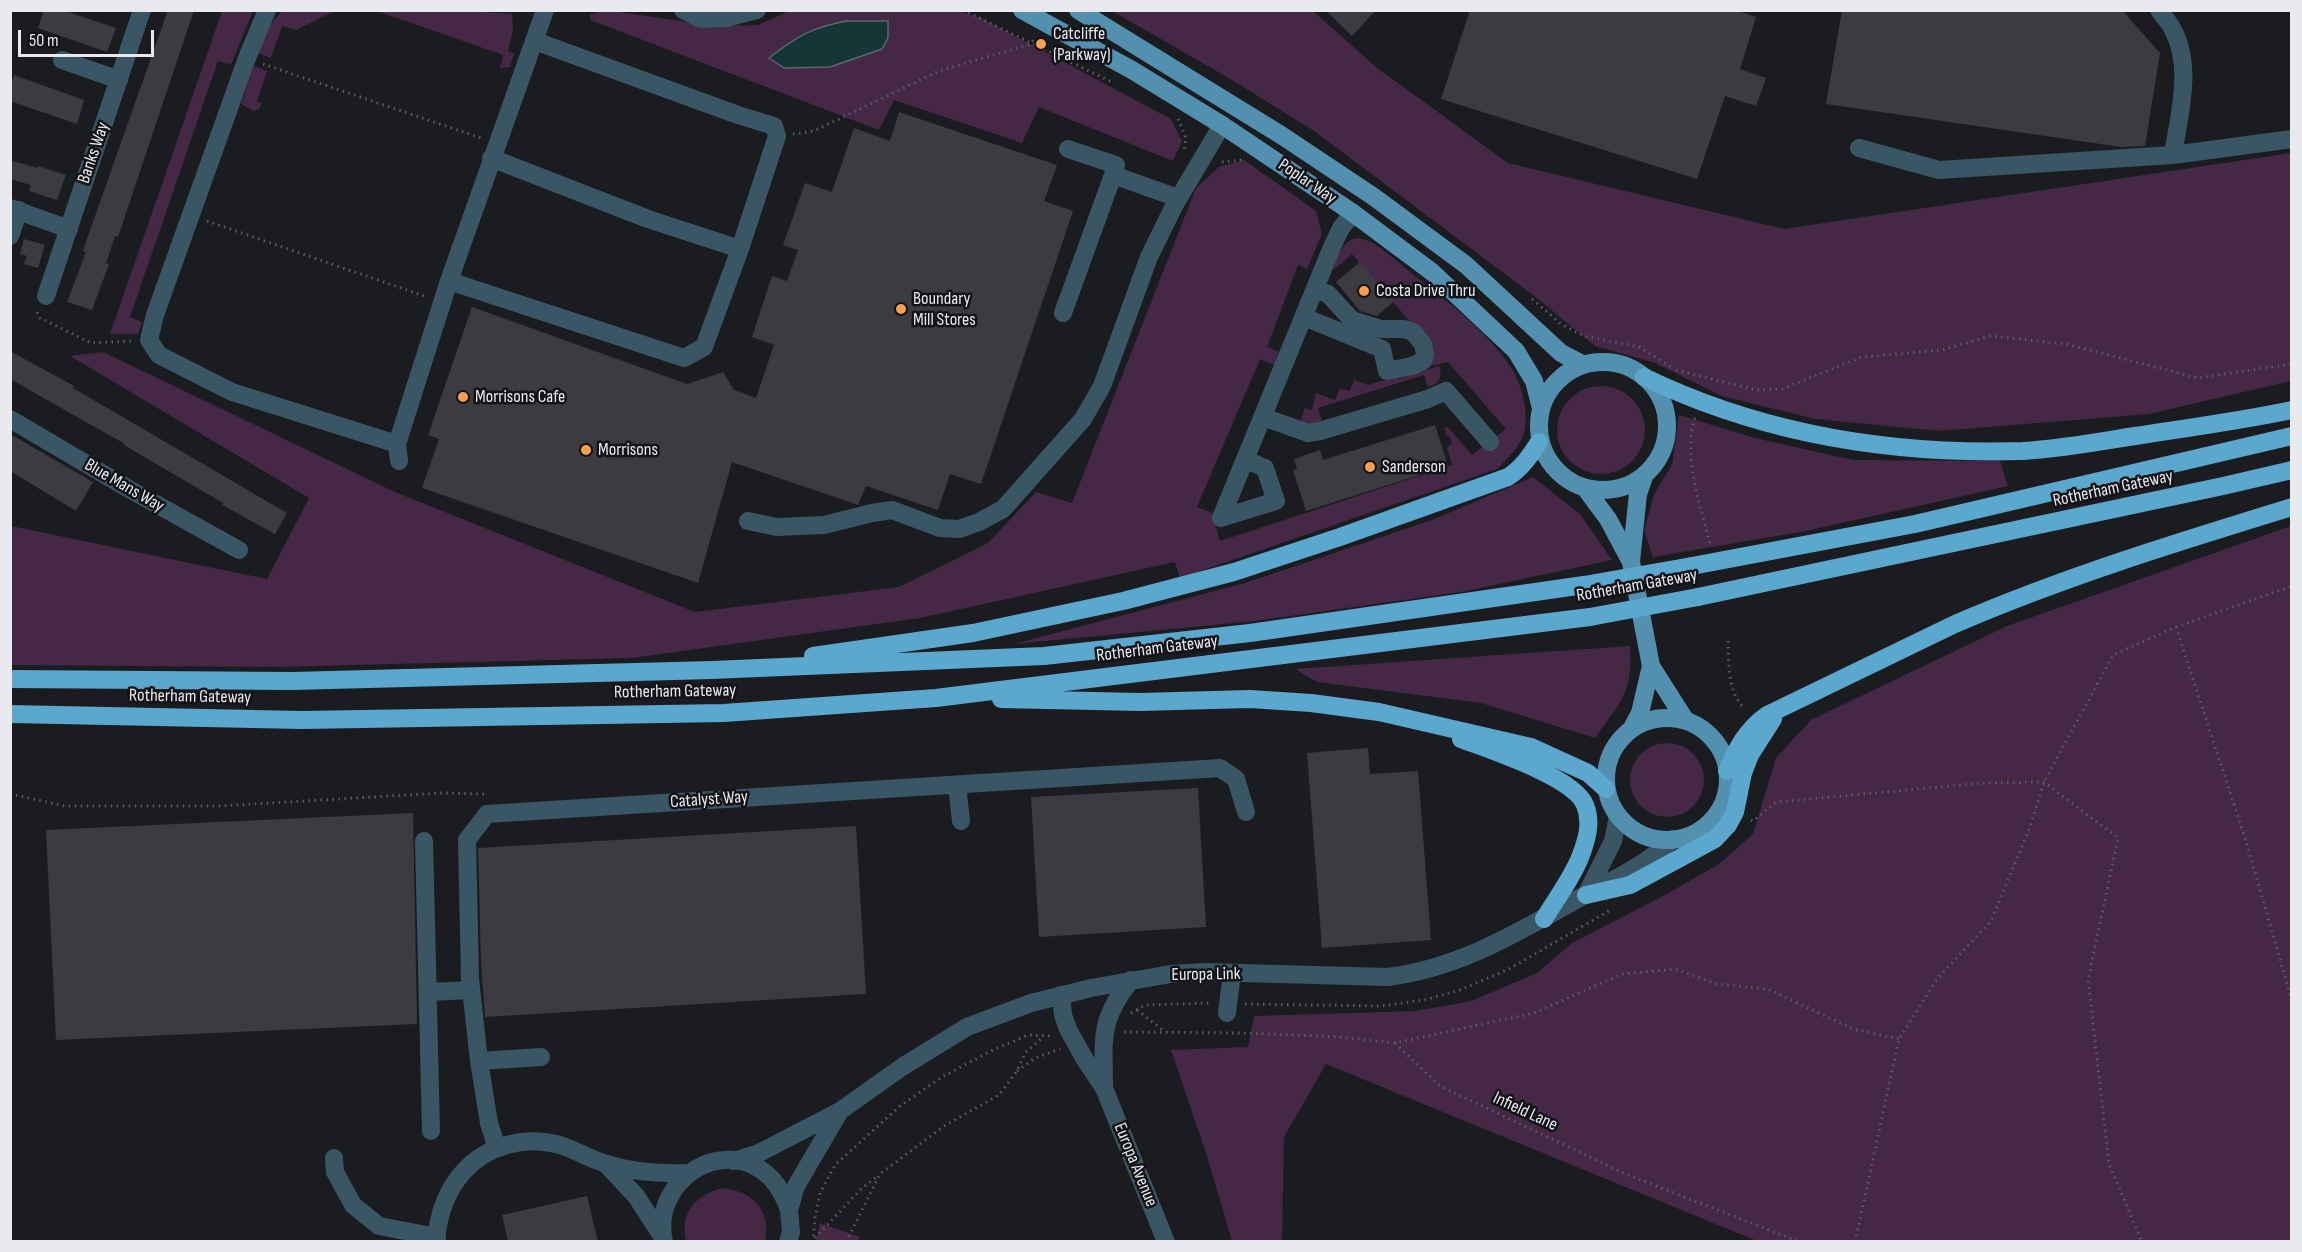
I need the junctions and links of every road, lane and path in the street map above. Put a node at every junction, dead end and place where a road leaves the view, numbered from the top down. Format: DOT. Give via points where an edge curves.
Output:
graph roads {
  1 [pos="142,10"];
  2 [pos="267,10"];
  3 [pos="545,10"];
  4 [pos="683,10"];
  5 [pos="757,10"];
  6 [pos="963,10"];
  7 [pos="1022,10"];
  8 [pos="1078,10"];
  9 [pos="2159,10"];
  10 [pos="1050,24"];
  11 [pos="535,40"];
  12 [pos="1031,43"];
  13 [pos="247,58"];
  14 [pos="62,60"];
  15 [pos="119,80"];
  16 [pos="1120,86"];
  17 [pos="1178,118"];
  18 [pos="1222,125"];
  19 [pos="777,136"];
  20 [pos="2292,139"];
  21 [pos="499,140"];
  22 [pos="1859,148"];
  23 [pos="1068,149"];
  24 [pos="2174,155"];
  25 [pos="492,158"];
  26 [pos="1247,160"];
  27 [pos="1196,168"];
  28 [pos="1113,175"];
  29 [pos="1178,198"];
  30 [pos="15,209"];
  31 [pos="1353,213"];
  32 [pos="191,215"];
  33 [pos="69,229"];
  34 [pos="10,236"];
  35 [pos="740,249"];
  36 [pos="449,281"];
  37 [pos="1315,289"];
  38 [pos="46,296"];
  39 [pos="443,303"];
  40 [pos="1063,313"];
  41 [pos="1304,317"];
  42 [pos="149,340"];
  43 [pos="2292,364"];
  44 [pos="1584,365"];
  45 [pos="1676,370"];
  46 [pos="1644,376"];
  47 [pos="1541,408"];
  48 [pos="2292,410"];
  49 [pos="1263,417"];
  50 [pos="10,419"];
  51 [pos="2292,436"];
  52 [pos="1490,442"];
  53 [pos="1539,442"];
  54 [pos="1246,460"];
  55 [pos="2292,470"];
  56 [pos="1645,474"];
  57 [pos="1585,488"];
  58 [pos="2292,507"];
  59 [pos="748,521"];
  60 [pos="239,550"];
  61 [pos="1631,562"];
  62 [pos="2292,586"];
  63 [pos="2175,627"];
  64 [pos="1728,641"];
  65 [pos="1651,666"];
  66 [pos="712,670"];
  67 [pos="10,679"];
  68 [pos="936,698"];
  69 [pos="1781,708"];
  70 [pos="10,714"];
  71 [pos="1400,717"];
  72 [pos="1686,721"];
  73 [pos="1758,721"];
  74 [pos="1632,728"];
  75 [pos="1727,771"];
  76 [pos="2044,782"];
  77 [pos="957,785"];
  78 [pos="1606,789"];
  79 [pos="10,794"];
  80 [pos="1246,812"];
  81 [pos="487,814"];
  82 [pos="1618,816"];
  83 [pos="1744,816"];
  84 [pos="961,821"];
  85 [pos="1672,839"];
  86 [pos="424,841"];
  87 [pos="1586,895"];
  88 [pos="1544,919"];
  89 [pos="1232,973"];
  90 [pos="1131,980"];
  91 [pos="471,990"];
  92 [pos="428,992"];
  93 [pos="1061,995"];
  94 [pos="2292,1001"];
  95 [pos="1227,1008"];
  96 [pos="1137,1010"];
  97 [pos="1106,1020"];
  98 [pos="1068,1029"];
  99 [pos="1122,1032"];
  100 [pos="1165,1032"];
  101 [pos="1043,1036"];
  102 [pos="1899,1039"];
  103 [pos="1395,1043"];
  104 [pos="541,1058"];
  105 [pos="479,1061"];
  106 [pos="1104,1088"];
  107 [pos="840,1111"];
  108 [pos="431,1131"];
  109 [pos="497,1148"];
  110 [pos="334,1158"];
  111 [pos="734,1161"];
  112 [pos="606,1164"];
  113 [pos="688,1173"];
  114 [pos="880,1174"];
  115 [pos="789,1210"];
  116 [pos="437,1239"];
  117 [pos="664,1240"];
  118 [pos="813,1240"];
  119 [pos="788,1242"];
  120 [pos="846,1242"];
  121 [pos="1166,1242"];
  122 [pos="1800,1242"];
  123 [pos="1855,1242"];
  124 [pos="2142,1242"];
  1 -- 15 [label="street, Banks Way"];
  2 -- 13 [label="street"];
  3 -- 11 [label="street"];
  4 -- 5 [label="street" via="710,19"];
  6 -- 12 [label="path"];
  7 -- 10 [label="main road, Poplar Way"];
  8 -- 44 [label="main road, Poplar Way" via="1374,197 1466,265 1561,353"];
  9 -- 24 [label="street" via="2174,30 2183,61"];
  10 -- 12 [label="path"];
  10 -- 18 [label="main road, Poplar Way"];
  11 -- 19 [label="street" via="774,126"];
  11 -- 21 [label="street"];
  12 -- 16 [label="path"];
  12 -- 19 [label="path" via="939,71 814,131"];
  13 -- 21 [label="path" via="482,139"];
  13 -- 32 [label="street"];
  14 -- 15 [label="street"];
  15 -- 33 [label="street, Banks Way"];
  17 -- 27 [label="path" via="1186,138 1183,163"];
  18 -- 27 [label="street"];
  18 -- 31 [label="main road, Poplar Way"];
  19 -- 35 [label="street"];
  20 -- 24 [label="street"];
  21 -- 25 [label="street"];
  22 -- 24 [label="street" via="1939,170"];
  23 -- 28 [label="street" via="1116,165"];
  25 -- 35 [label="street" via="648,219"];
  25 -- 36 [label="street"];
  26 -- 27 [label="path" via="1223,160 1205,176"];
  27 -- 29 [label="street"];
  28 -- 29 [label="street"];
  28 -- 40 [label="street"];
  29 -- 59 [label="street" via="1149,257 1102,386 1083,419 1003,509 959,529 940,528 892,510 824,525 777,527"];
  30 -- 33 [label="street"];
  30 -- 34 [label="street"];
  31 -- 37 [label="street" via="1341,228"];
  31 -- 47 [label="main road, Poplar Way" via="1432,272 1516,351 1534,381"];
  32 -- 39 [label="path"];
  32 -- 42 [label="street" via="154,315"];
  33 -- 38 [label="street, Banks Way"];
  35 -- 36 [label="street" via="704,347 684,358"];
  36 -- 39 [label="street"];
  37 -- 41 [label="street"];
  37 -- 41 [label="street" via="1328,294 1352,320 1413,332 1423,344 1423,361 1387,371 1382,349"];
  38 -- 42 [label="path" via="35,307 40,318 91,343"];
  39 -- 42 [label="street" via="398,453 232,392 159,356"];
  41 -- 49 [label="street"];
  43 -- 45 [label="path" via="2198,378 2066,344 1990,336 1942,350 1862,357 1782,389 1756,390"];
  44 -- 46 [label="main road" via="1609,362"];
  44 -- 47 [label="main road" via="1565,374 1550,389"];
  46 -- 48 [label="highway" via="1700,402 1791,430 1930,450 2025,450 2090,443"];
  46 -- 56 [label="main road" via="1658,392 1666,411 1667,432 1662,452"];
  47 -- 53 [label="main road"];
  49 -- 52 [label="street" via="1308,433 1446,391"];
  49 -- 54 [label="street"];
  50 -- 60 [label="street, Blue Mans Way"];
  51 -- 66 [label="highway, Rotherham Gateway, bridge" via="1915,524 1584,585 1250,633 1044,656"];
  53 -- 57 [label="main road" via="1550,464 1563,478"];
  53 -- 66 [label="highway" via="1523,465 1508,477 1234,572 973,633"];
  55 -- 68 [label="highway, Rotherham Gateway, bridge" via="1590,617"];
  56 -- 57 [label="main road" via="1616,490"];
  56 -- 61 [label="main road" via="1638,494"];
  57 -- 61 [label="main road" via="1608,519"];
  58 -- 69 [label="highway" via="2169,545 1987,610"];
  61 -- 65 [label="main road"];
  62 -- 63 [label="path"];
  63 -- 76 [label="path" via="2113,655"];
  63 -- 94 [label="path" via="2246,841"];
  64 -- 73 [label="path" via="1730,679 1736,700"];
  65 -- 72 [label="main road"];
  65 -- 74 [label="main road" via="1640,713"];
  66 -- 67 [label="highway, Rotherham Gateway" via="291,681"];
  68 -- 70 [label="highway, Rotherham Gateway" via="700,713 302,720"];
  68 -- 71 [label="highway" via="1140,702 1250,699 1311,703"];
  69 -- 73 [label="highway"];
  69 -- 87 [label="highway" via="1750,754 1735,812 1715,839 1630,885"];
  71 -- 78 [label="highway" via="1531,747 1588,773"];
  71 -- 88 [label="highway" via="1512,759 1559,780 1578,794 1589,820 1588,835 1581,858"];
  72 -- 74 [label="main road" via="1653,719"];
  72 -- 75 [label="main road" via="1711,737 1722,753"];
  73 -- 75 [label="highway" via="1737,747"];
  74 -- 78 [label="main road" via="1610,756"];
  75 -- 85 [label="main road" via="1727,789 1717,813 1698,831"];
  76 -- 83 [label="path" via="1984,783 1776,802 1753,821"];
  76 -- 102 [label="path" via="1991,921 1937,979"];
  76 -- 124 [label="path" via="2118,838 2088,980 2109,1164"];
  77 -- 80 [label="street, Catalyst Way" via="1220,768 1236,779"];
  77 -- 81 [label="street, Catalyst Way"];
  77 -- 84 [label="street"];
  78 -- 82 [label="main road"];
  79 -- 81 [label="path" via="65,806 220,806 441,793 488,794"];
  81 -- 91 [label="street" via="467,840"];
  82 -- 85 [label="main road" via="1647,836"];
  82 -- 87 [label="street" via="1613,841"];
  85 -- 87 [label="street, Europa Link" via="1621,878"];
  86 -- 92 [label="street"];
  87 -- 88 [label="street, Europa Link"];
  88 -- 89 [label="street, Europa Link" via="1476,954 1415,974 1388,977"];
  89 -- 90 [label="street, Europa Link" via="1171,974"];
  89 -- 95 [label="street"];
  90 -- 93 [label="street, Europa Link"];
  90 -- 97 [label="street, Europa Avenue"];
  91 -- 92 [label="street"];
  91 -- 105 [label="street"];
  92 -- 108 [label="street"];
  93 -- 98 [label="street, Europa Avenue"];
  93 -- 107 [label="street, Europa Link" via="967,1027"];
  95 -- 96 [label="path" via="1145,1005"];
  96 -- 97 [label="path" via="1121,1019"];
  96 -- 100 [label="path"];
  97 -- 106 [label="street, Europa Avenue"];
  98 -- 101 [label="path"];
  98 -- 106 [label="street, Europa Avenue"];
  99 -- 100 [label="path"];
  100 -- 103 [label="path" via="1340,1037"];
  101 -- 114 [label="path" via="1026,1053 999,1095 944,1126"];
  101 -- 118 [label="path" via="1028,1035 942,1077 900,1106 848,1151 835,1165 820,1193"];
  102 -- 103 [label="path" via="1853,1029 1768,989 1717,984 1675,969 1622,975 1534,1014"];
  102 -- 123 [label="path"];
  103 -- 122 [label="path, Infield Lane" via="1440,1086 1628,1175"];
  104 -- 105 [label="street"];
  105 -- 109 [label="street"];
  106 -- 121 [label="street, Europa Avenue"];
  107 -- 111 [label="street, Europa Link" via="759,1153"];
  107 -- 115 [label="street, Europa Link" via="799,1176"];
  109 -- 112 [label="street" via="526,1140 541,1141"];
  109 -- 116 [label="street" via="471,1163 449,1190"];
  110 -- 116 [label="street" via="335,1172 353,1206 379,1226"];
  111 -- 113 [label="street, Europa Link" via="702,1165"];
  111 -- 115 [label="street, Europa Link" via="753,1166 770,1177"];
  112 -- 113 [label="street" via="669,1174"];
  112 -- 117 [label="street" via="636,1196"];
  113 -- 117 [label="street, Europa Link" via="666,1202"];
  114 -- 118 [label="path"];
  114 -- 120 [label="path"];
  115 -- 119 [label="street, Europa Link"];
}
